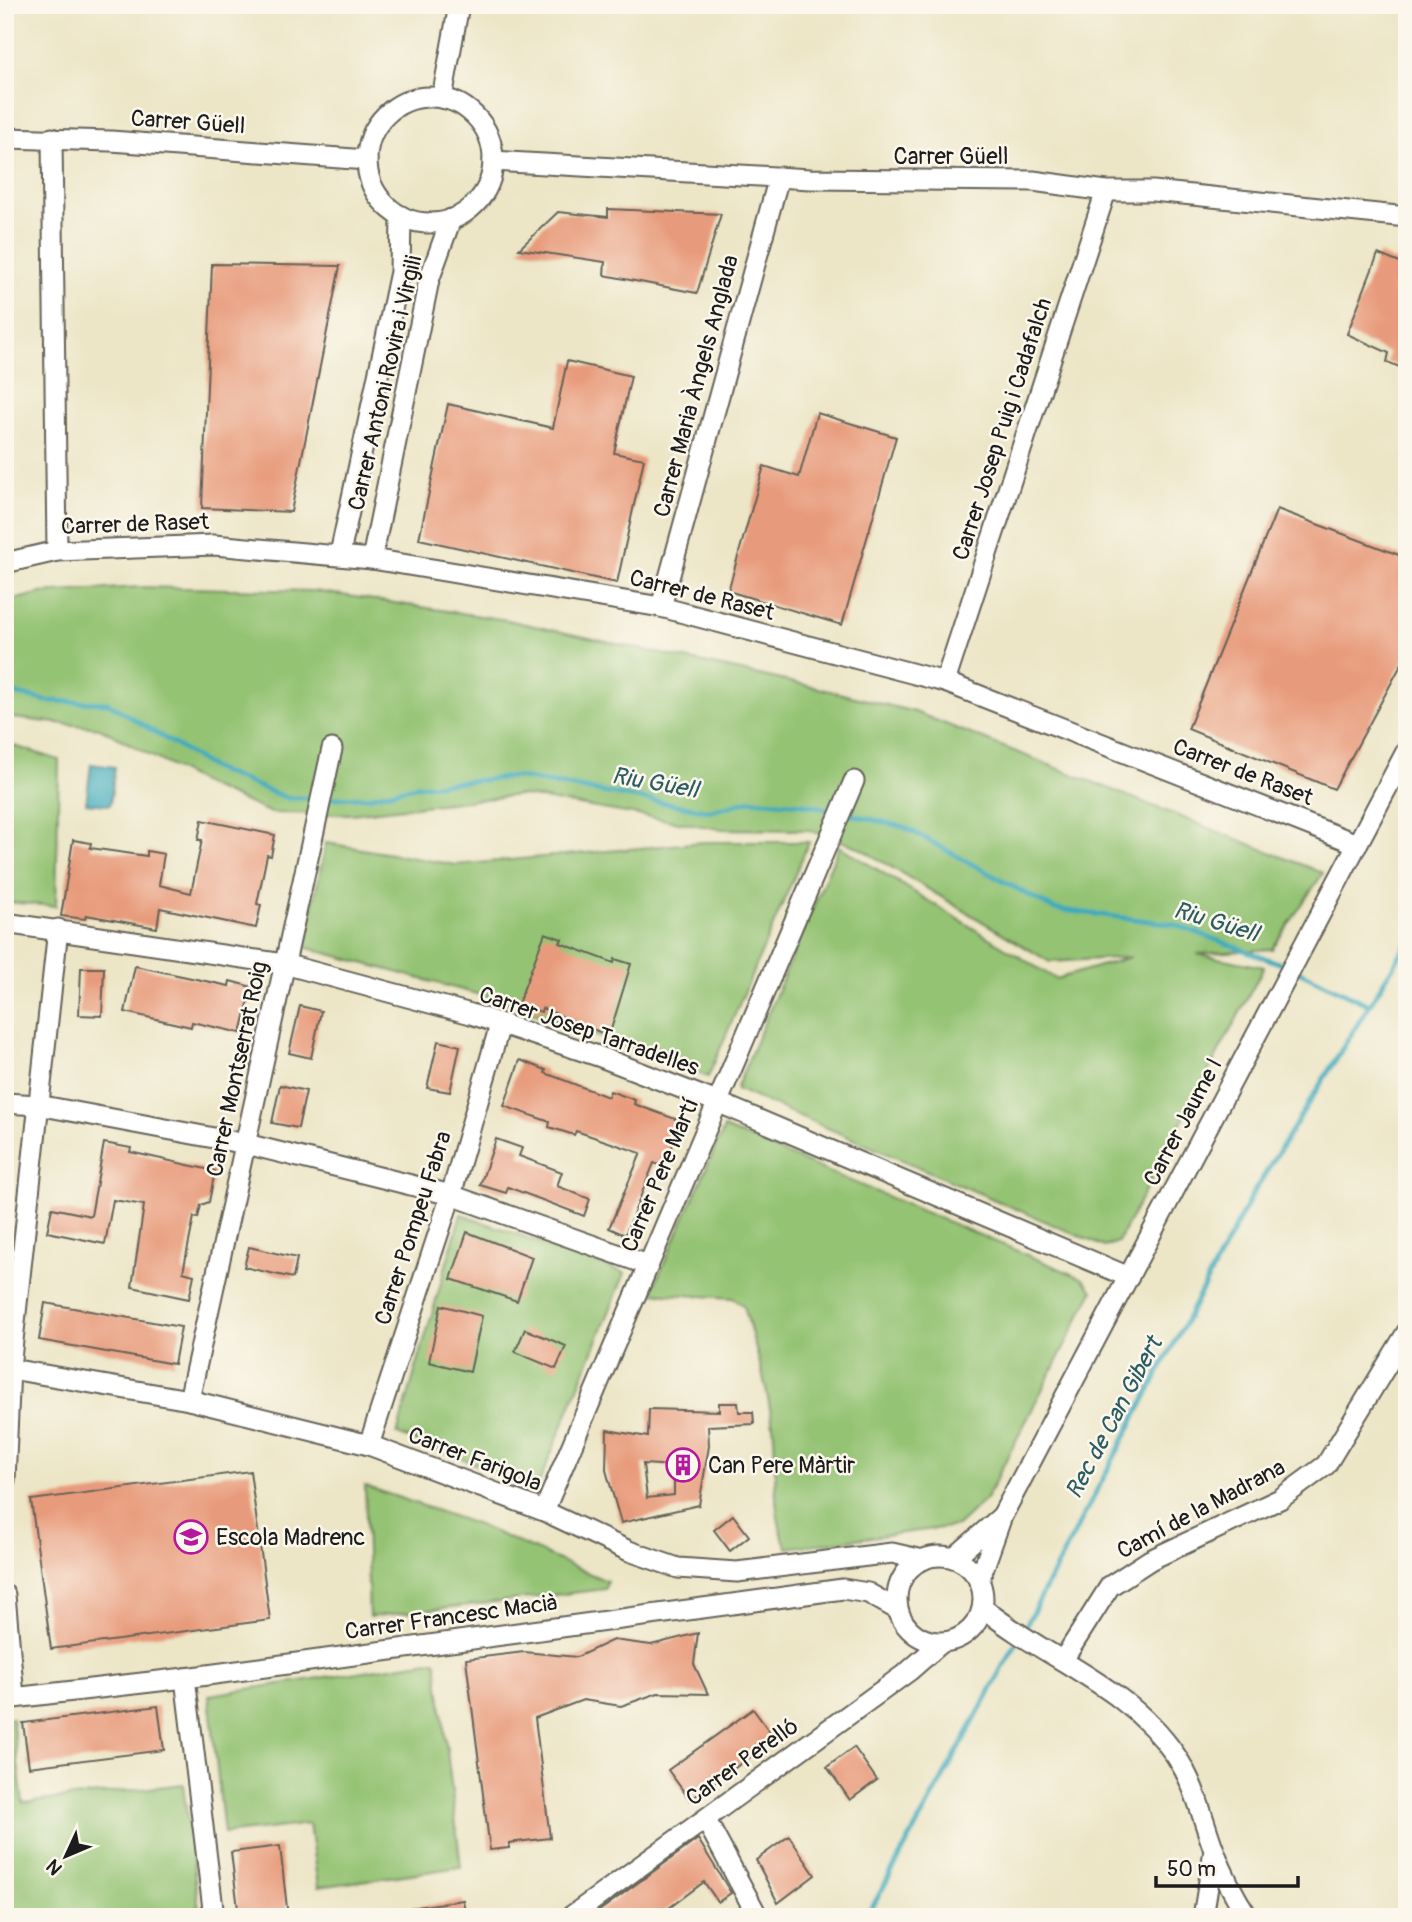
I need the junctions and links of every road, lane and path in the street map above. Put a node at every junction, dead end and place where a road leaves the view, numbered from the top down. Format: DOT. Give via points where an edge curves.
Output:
graph roads {
  1 [pos="459,5"];
  2 [pos="442,98"];
  3 [pos="5,138"];
  4 [pos="52,138"];
  5 [pos="367,160"];
  6 [pos="494,162"];
  7 [pos="779,177"];
  8 [pos="1106,191"];
  9 [pos="401,216"];
  10 [pos="1407,217"];
  11 [pos="451,219"];
  12 [pos="57,551"];
  13 [pos="340,554"];
  14 [pos="372,559"];
  15 [pos="5,564"];
  16 [pos="661,607"];
  17 [pos="945,682"];
  18 [pos="332,749"];
  19 [pos="1407,750"];
  20 [pos="855,781"];
  21 [pos="1357,844"];
  22 [pos="5,923"];
  23 [pos="58,929"];
  24 [pos="284,964"];
  25 [pos="500,1025"];
  26 [pos="717,1102"];
  27 [pos="5,1103"];
  28 [pos="38,1105"];
  29 [pos="246,1144"];
  30 [pos="451,1195"];
  31 [pos="648,1265"];
  32 [pos="1129,1278"];
  33 [pos="1407,1332"];
  34 [pos="8,1368"];
  35 [pos="190,1400"];
  36 [pos="369,1445"];
  37 [pos="5,1480"];
  38 [pos="544,1511"];
  39 [pos="1002,1516"];
  40 [pos="954,1558"];
  41 [pos="923,1560"];
  42 [pos="979,1581"];
  43 [pos="5,1595"];
  44 [pos="983,1608"];
  45 [pos="898,1610"];
  46 [pos="974,1626"];
  47 [pos="1016,1635"];
  48 [pos="941,1643"];
  49 [pos="1057,1656"];
  50 [pos="185,1678"];
  51 [pos="10,1698"];
  52 [pos="706,1819"];
  53 [pos="1214,1849"];
  54 [pos="214,1917"];
  55 [pos="570,1917"];
  56 [pos="758,1917"];
  57 [pos="1203,1917"];
  58 [pos="1248,1917"];
  1 -- 2 [label="street"];
  2 -- 5 [label="street" via="414,99 393,109 377,126"];
  2 -- 6 [label="street" via="461,105 481,123"];
  3 -- 4 [label="street, Carrer Güell"];
  4 -- 5 [label="street, Carrer Güell"];
  4 -- 12 [label="street"];
  5 -- 9 [label="street" via="380,198"];
  6 -- 7 [label="street, Carrer Güell"];
  6 -- 11 [label="street" via="485,193"];
  7 -- 8 [label="street, Carrer Güell" via="1033,181"];
  7 -- 16 [label="street, Carrer Maria Àngels Anglada"];
  8 -- 10 [label="street, Carrer Güell" via="1153,191"];
  8 -- 17 [label="street, Carrer Josep Puig i Cadafalch"];
  9 -- 11 [label="street" via="430,223"];
  9 -- 13 [label="street, Carrer Antoni Rovira i Virgili" via="400,272"];
  11 -- 14 [label="street, Carrer Antoni Rovira i Virgili" via="429,280"];
  12 -- 13 [label="street, Carrer de Raset" via="214,545"];
  12 -- 15 [label="street, Carrer de Raset"];
  13 -- 14 [label="street, Carrer de Raset"];
  14 -- 16 [label="street, Carrer de Raset"];
  16 -- 17 [label="street, Carrer de Raset"];
  17 -- 21 [label="street, Carrer de Raset"];
  18 -- 24 [label="street, Carrer Montserrat Roig"];
  19 -- 21 [label="street, Carrer Jaume I"];
  20 -- 26 [label="street, Carrer Pere Martí"];
  21 -- 32 [label="street, Carrer Jaume I"];
  22 -- 23 [label="street, Carrer Josep Tarradelles"];
  23 -- 24 [label="street, Carrer Josep Tarradelles"];
  23 -- 28 [label="street"];
  24 -- 25 [label="street, Carrer Josep Tarradelles"];
  24 -- 29 [label="street, Carrer Montserrat Roig"];
  25 -- 26 [label="street, Carrer Josep Tarradelles" via="598,1056"];
  25 -- 30 [label="street, Carrer Pompeu Fabra"];
  26 -- 31 [label="street, Carrer Pere Martí"];
  26 -- 32 [label="street, Carrer Josep Tarradelles"];
  27 -- 28 [label="street"];
  28 -- 29 [label="street"];
  28 -- 34 [label="street"];
  29 -- 30 [label="street"];
  29 -- 35 [label="street, Carrer Montserrat Roig"];
  30 -- 31 [label="street"];
  30 -- 36 [label="street, Carrer Pompeu Fabra"];
  31 -- 38 [label="street, Carrer Pere Martí"];
  32 -- 39 [label="street, Carrer Jaume I"];
  33 -- 49 [label="street, Camí de la Madrana" via="1326,1465 1280,1499 1150,1560 1110,1586"];
  34 -- 35 [label="street, Carrer Farigola"];
  34 -- 37 [label="street"];
  35 -- 36 [label="street, Carrer Farigola"];
  36 -- 38 [label="street, Carrer Farigola"];
  38 -- 41 [label="street, Carrer Farigola" via="678,1568 737,1572 892,1553"];
  39 -- 40 [label="street, Carrer Jaume I"];
  39 -- 42 [label="street, Carrer Jaume I"];
  40 -- 41 [label="street"];
  40 -- 42 [label="street" via="969,1567"];
  41 -- 45 [label="street" via="903,1577 897,1593"];
  42 -- 44 [label="street"];
  43 -- 51 [label="street"];
  44 -- 46 [label="street"];
  44 -- 47 [label="street"];
  45 -- 48 [label="street" via="911,1631"];
  45 -- 50 [label="street, Carrer Francesc Macià" via="868,1593 843,1589"];
  46 -- 47 [label="street"];
  46 -- 48 [label="street" via="956,1640"];
  47 -- 49 [label="street"];
  48 -- 52 [label="street, Carrer Perelló"];
  49 -- 53 [label="street" via="1128,1702 1163,1738 1189,1778"];
  50 -- 51 [label="street, Carrer Francesc Macià"];
  50 -- 54 [label="street"];
  52 -- 55 [label="street, Carrer Perelló"];
  52 -- 56 [label="street"];
  53 -- 57 [label="street"];
  53 -- 58 [label="street"];
}
